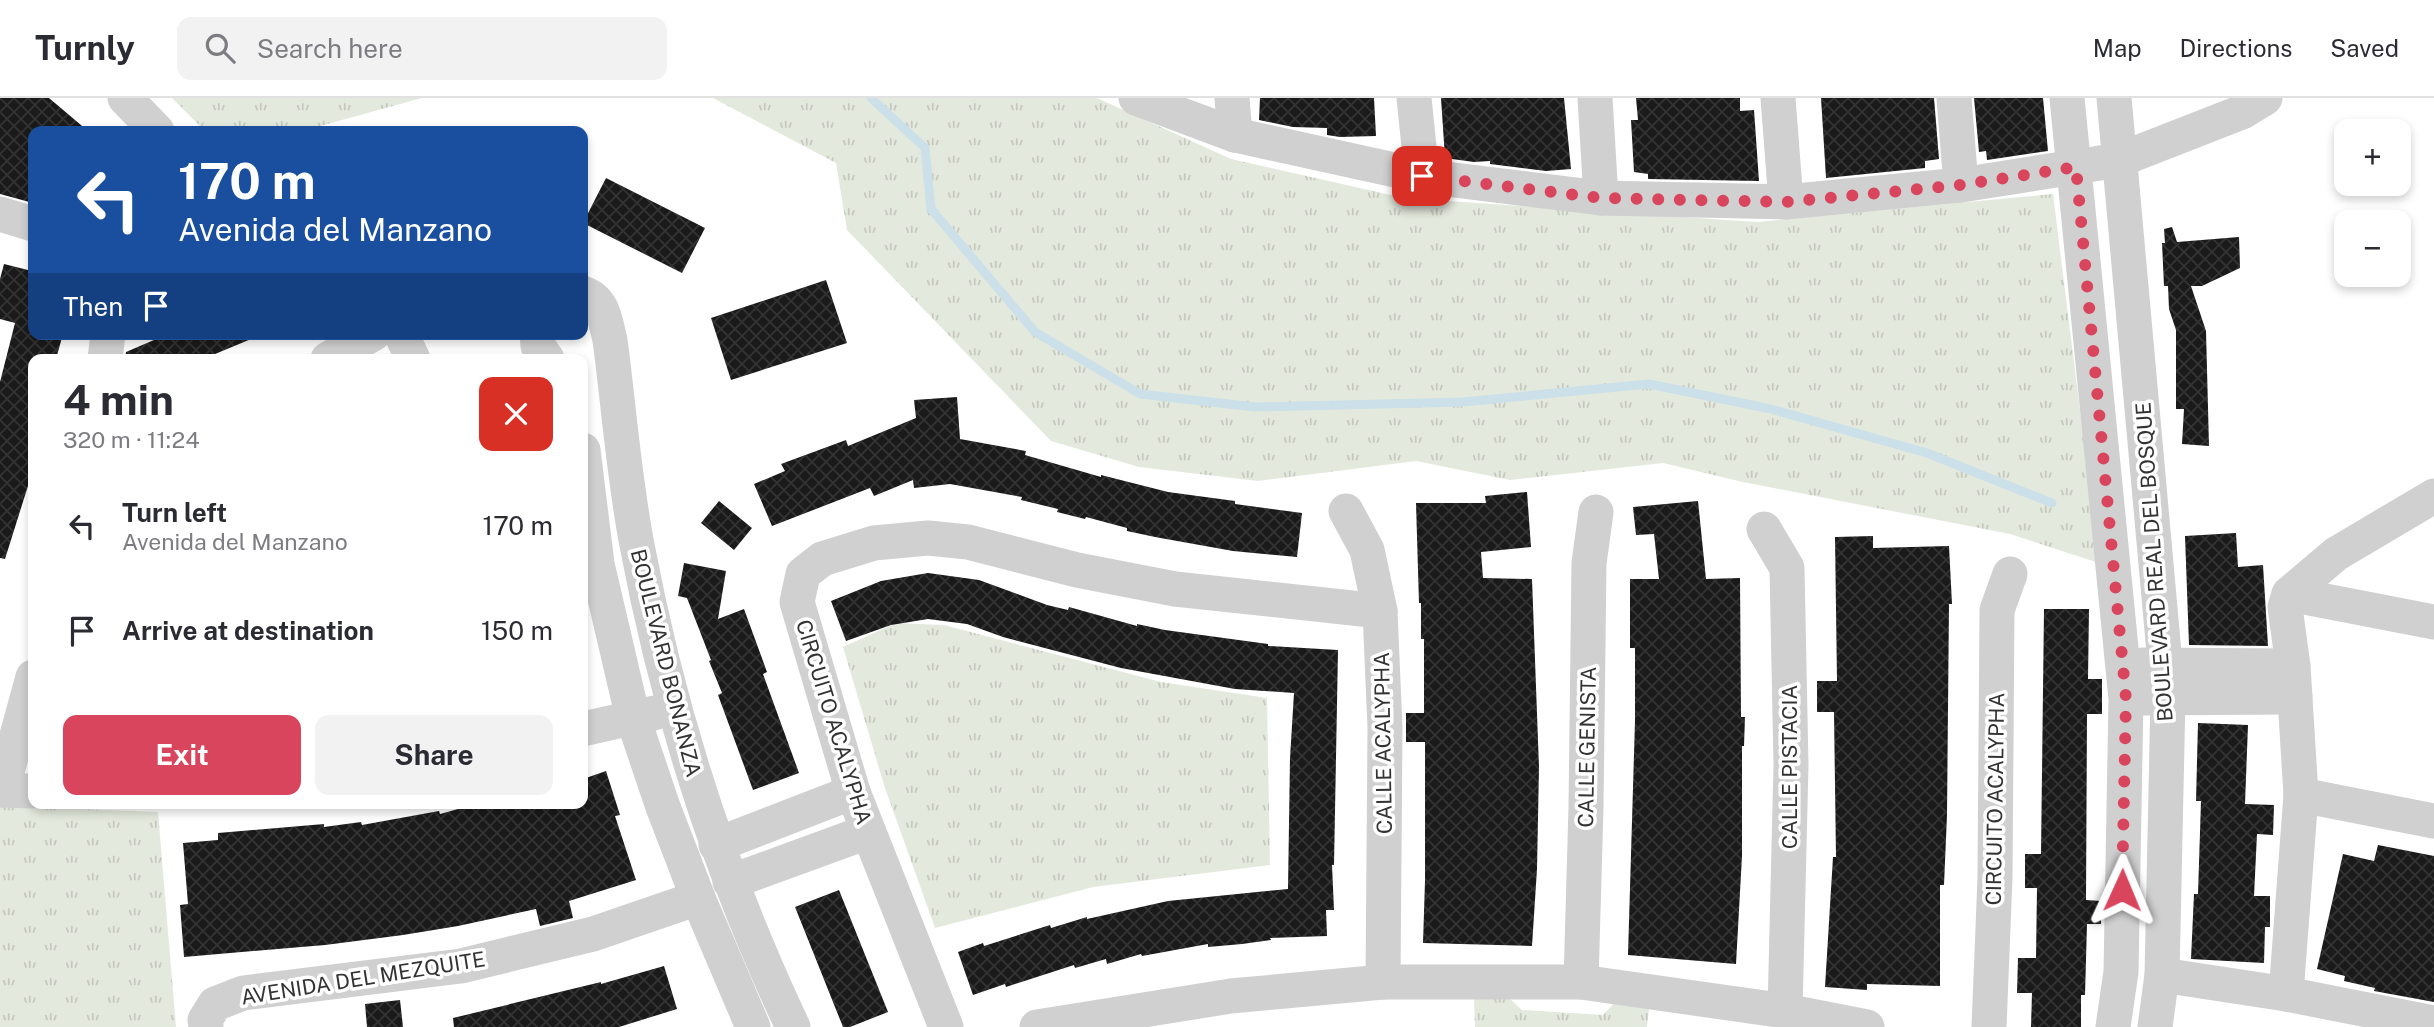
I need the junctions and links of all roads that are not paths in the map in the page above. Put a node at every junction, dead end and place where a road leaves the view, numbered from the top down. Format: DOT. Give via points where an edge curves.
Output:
graph roads {
  1 [pos="125,98"];
  2 [pos="1136,98"];
  3 [pos="1231,98"];
  4 [pos="1414,98"];
  5 [pos="1595,98"];
  6 [pos="1778,98"];
  7 [pos="1954,98"];
  8 [pos="2067,98"];
  9 [pos="2114,98"];
  10 [pos="2249,102"];
  11 [pos="152,126"];
  12 [pos="1235,135"];
  13 [pos="2119,160"];
  14 [pos="2076,167"];
  15 [pos="1422,176"];
  16 [pos="1961,185"];
  17 [pos="1601,198"];
  18 [pos="1786,202"];
  19 [pos="0,214"];
  20 [pos="28,222"];
  21 [pos="588,294"];
  22 [pos="362,340"];
  23 [pos="337,354"];
  24 [pos="588,491"];
  25 [pos="2434,496"];
  26 [pos="1346,511"];
  27 [pos="1596,512"];
  28 [pos="1764,529"];
  29 [pos="2010,574"];
  30 [pos="2289,594"];
  31 [pos="1380,611"];
  32 [pos="2434,622"];
  33 [pos="2123,664"];
  34 [pos="2167,681"];
  35 [pos="2294,682"];
  36 [pos="2126,699"];
  37 [pos="28,704"];
  38 [pos="674,708"];
  39 [pos="633,718"];
  40 [pos="588,728"];
  41 [pos="12,790"];
  42 [pos="853,792"];
  43 [pos="2301,795"];
  44 [pos="2434,821"];
  45 [pos="867,832"];
  46 [pos="716,845"];
  47 [pos="730,882"];
  48 [pos="698,898"];
  49 [pos="2162,975"];
  50 [pos="1383,982"];
  51 [pos="1581,982"];
  52 [pos="2286,994"];
  53 [pos="1785,1012"];
  54 [pos="2434,1023"];
  55 [pos="206,1027"];
  56 [pos="752,1027"];
  57 [pos="793,1027"];
  58 [pos="946,1027"];
  59 [pos="1037,1027"];
  60 [pos="1867,1027"];
  61 [pos="1989,1027"];
  62 [pos="2113,1027"];
  63 [pos="2155,1027"];
  1 -- 11 [label="street"];
  2 -- 12 [label="street"];
  3 -- 12 [label="street"];
  4 -- 15 [label="street"];
  5 -- 17 [label="street"];
  6 -- 18 [label="street"];
  7 -- 16 [label="street"];
  8 -- 14 [label="street, BOULEVARD REAL DEL BOSQUE"];
  9 -- 13 [label="street, BOULEVARD REAL DEL BOSQUE"];
  10 -- 13 [label="street"];
  12 -- 15 [label="street"];
  13 -- 14 [label="street"];
  13 -- 34 [label="street, BOULEVARD REAL DEL BOSQUE"];
  14 -- 16 [label="street"];
  14 -- 33 [label="street, BOULEVARD REAL DEL BOSQUE"];
  15 -- 17 [label="street"];
  16 -- 18 [label="street"];
  17 -- 18 [label="street"];
  19 -- 20 [label="street"];
  21 -- 38 [label="street, BOULEVARD BONANZA" via="602,307 610,340 636,544"];
  22 -- 23 [label="street"];
  24 -- 39 [label="street, BOULEVARD BONANZA" via="597,564"];
  25 -- 30 [label="street" via="2336,554"];
  26 -- 31 [label="street, CALLE ACALYPHA" via="1367,550"];
  27 -- 51 [label="street, CALLE GENISTA" via="1589,564"];
  28 -- 53 [label="street, CALLE PISTACIA" via="1787,568 1791,765"];
  29 -- 61 [label="street, CIRCUITO ACALYPHA" via="1997,610"];
  30 -- 32 [label="street"];
  30 -- 35 [label="street" via="2285,607"];
  31 -- 42 [label="street, CIRCUITO ACALYPHA" via="1175,589 968,542 928,538 874,543 822,559 803,575 797,602"];
  31 -- 50 [label="street, CALLE ACALYPHA" via="1385,728"];
  33 -- 34 [label="street"];
  33 -- 36 [label="street, BOULEVARD REAL DEL BOSQUE"];
  34 -- 35 [label="street"];
  34 -- 36 [label="street"];
  34 -- 49 [label="street, BOULEVARD REAL DEL BOSQUE"];
  35 -- 43 [label="street"];
  36 -- 62 [label="street, BOULEVARD REAL DEL BOSQUE" via="2121,972"];
  37 -- 41 [label="street"];
  38 -- 39 [label="street"];
  38 -- 46 [label="street, BOULEVARD BONANZA"];
  39 -- 40 [label="street"];
  39 -- 48 [label="street, BOULEVARD BONANZA"];
  42 -- 45 [label="street, CIRCUITO ACALYPHA"];
  42 -- 46 [label="street"];
  43 -- 44 [label="street"];
  43 -- 52 [label="street"];
  45 -- 47 [label="street"];
  45 -- 58 [label="street, CIRCUITO ACALYPHA"];
  46 -- 47 [label="street, BOULEVARD BONANZA"];
  47 -- 57 [label="street, BOULEVARD BONANZA"];
  48 -- 55 [label="street, AVENIDA DEL MEZQUITE" via="593,934 461,966 243,993 215,1004"];
  48 -- 56 [label="street, BOULEVARD BONANZA"];
  49 -- 52 [label="street"];
  49 -- 63 [label="street, BOULEVARD REAL DEL BOSQUE"];
  50 -- 51 [label="street"];
  50 -- 59 [label="street" via="1231,996"];
  51 -- 53 [label="street"];
  52 -- 54 [label="street"];
  53 -- 60 [label="street"];
}
